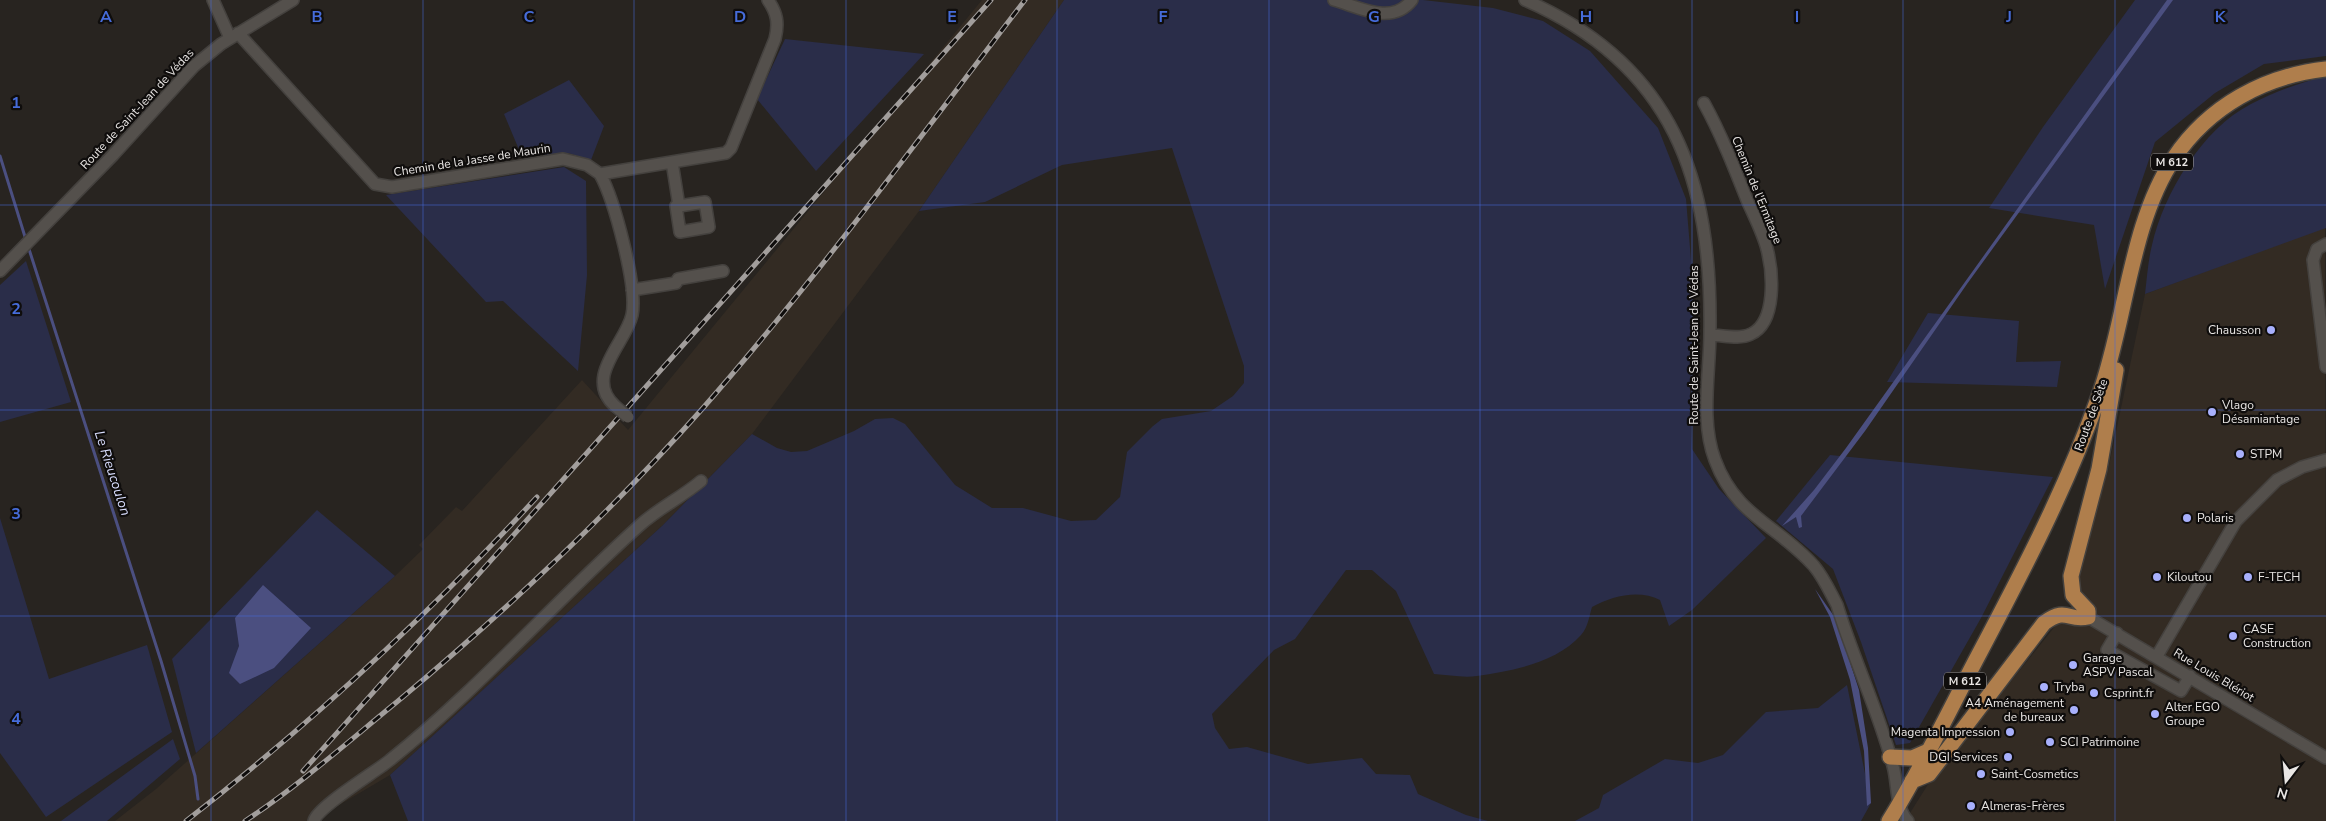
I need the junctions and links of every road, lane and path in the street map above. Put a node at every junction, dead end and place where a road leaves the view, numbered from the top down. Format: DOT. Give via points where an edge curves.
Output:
graph roads {
  1 [pos="213,0"];
  2 [pos="293,0"];
  3 [pos="768,0"];
  4 [pos="1334,0"];
  5 [pos="1412,0"];
  6 [pos="1525,0"];
  7 [pos="234,36"];
  8 [pos="2326,69"];
  9 [pos="1704,102"];
  10 [pos="672,162"];
  11 [pos="600,174"];
  12 [pos="680,206"];
  13 [pos="2326,244"];
  14 [pos="0,271"];
  15 [pos="723,271"];
  16 [pos="632,290"];
  17 [pos="1710,335"];
  18 [pos="2116,340"];
  19 [pos="2326,367"];
  20 [pos="628,417"];
  21 [pos="2326,460"];
  22 [pos="701,481"];
  23 [pos="2088,616"];
  24 [pos="2117,633"];
  25 [pos="2157,656"];
  26 [pos="2190,676"];
  27 [pos="1928,751"];
  28 [pos="1890,757"];
  29 [pos="2326,758"];
  30 [pos="1912,781"];
  31 [pos="1900,817"];
  32 [pos="314,821"];
  1 -- 7 [label="street, Chemin de la Jasse de Maurin"];
  2 -- 7 [label="street, Route de Saint-Jean de Védas"];
  3 -- 10 [label="street" via="777,16 777,32 731,148 719,155"];
  4 -- 5 [label="street" via="1368,11 1387,13 1401,9"];
  6 -- 17 [label="street, Route de Saint-Jean de Védas" via="1570,23 1614,56 1652,97 1668,121 1696,185 1704,221 1709,263"];
  7 -- 11 [label="street, Chemin de la Jasse de Maurin" via="375,184 392,187 563,159 587,165"];
  7 -- 14 [label="street, Route de Saint-Jean de Védas" via="194,66"];
  8 -- 18 [label="main road, Route de Sète / M 612" via="2266,82 2218,110 2192,135 2154,194"];
  9 -- 17 [label="street, Chemin de l'Ermitage" via="1767,248 1772,287 1763,323 1753,333 1735,337"];
  10 -- 11 [label="street"];
  10 -- 12 [label="street"];
  11 -- 16 [label="street" via="611,199"];
  13 -- 19 [label="street" via="2317,249 2313,260"];
  15 -- 16 [label="street" via="678,280 676,284"];
  16 -- 20 [label="street, bridge" via="630,323 606,366 605,390 615,406"];
  17 -- 28 [label="street, Route de Saint-Jean de Védas" via="1708,428 1715,460 1739,503 1814,566 1828,586"];
  18 -- 23 [label="main road, M 612" via="2121,350 2099,470 2071,576 2072,595 2088,611"];
  18 -- 27 [label="main road, Route de Sète / M 612" via="2074,465 2049,520"];
  21 -- 25 [label="street" via="2302,467 2277,480 2242,514"];
  22 -- 32 [label="street" via="640,524 481,678 390,760 330,802"];
  23 -- 24 [label="street, Rue Louis Blériot"];
  23 -- 30 [label="main road, M 612" via="2055,614 2044,623 1929,774"];
  24 -- 25 [label="street, Rue Louis Blériot"];
  24 -- 26 [label="street" via="2107,650 2181,691"];
  25 -- 26 [label="street, Rue Louis Blériot"];
  26 -- 29 [label="street, Rue Louis Blériot"];
  27 -- 28 [label="main road" via="1912,758"];
  27 -- 30 [label="main road, Route de Sète / M 612"];
  28 -- 31 [label="street"];
  30 -- 31 [label="main road, Route de Sète / M 612"];
}
